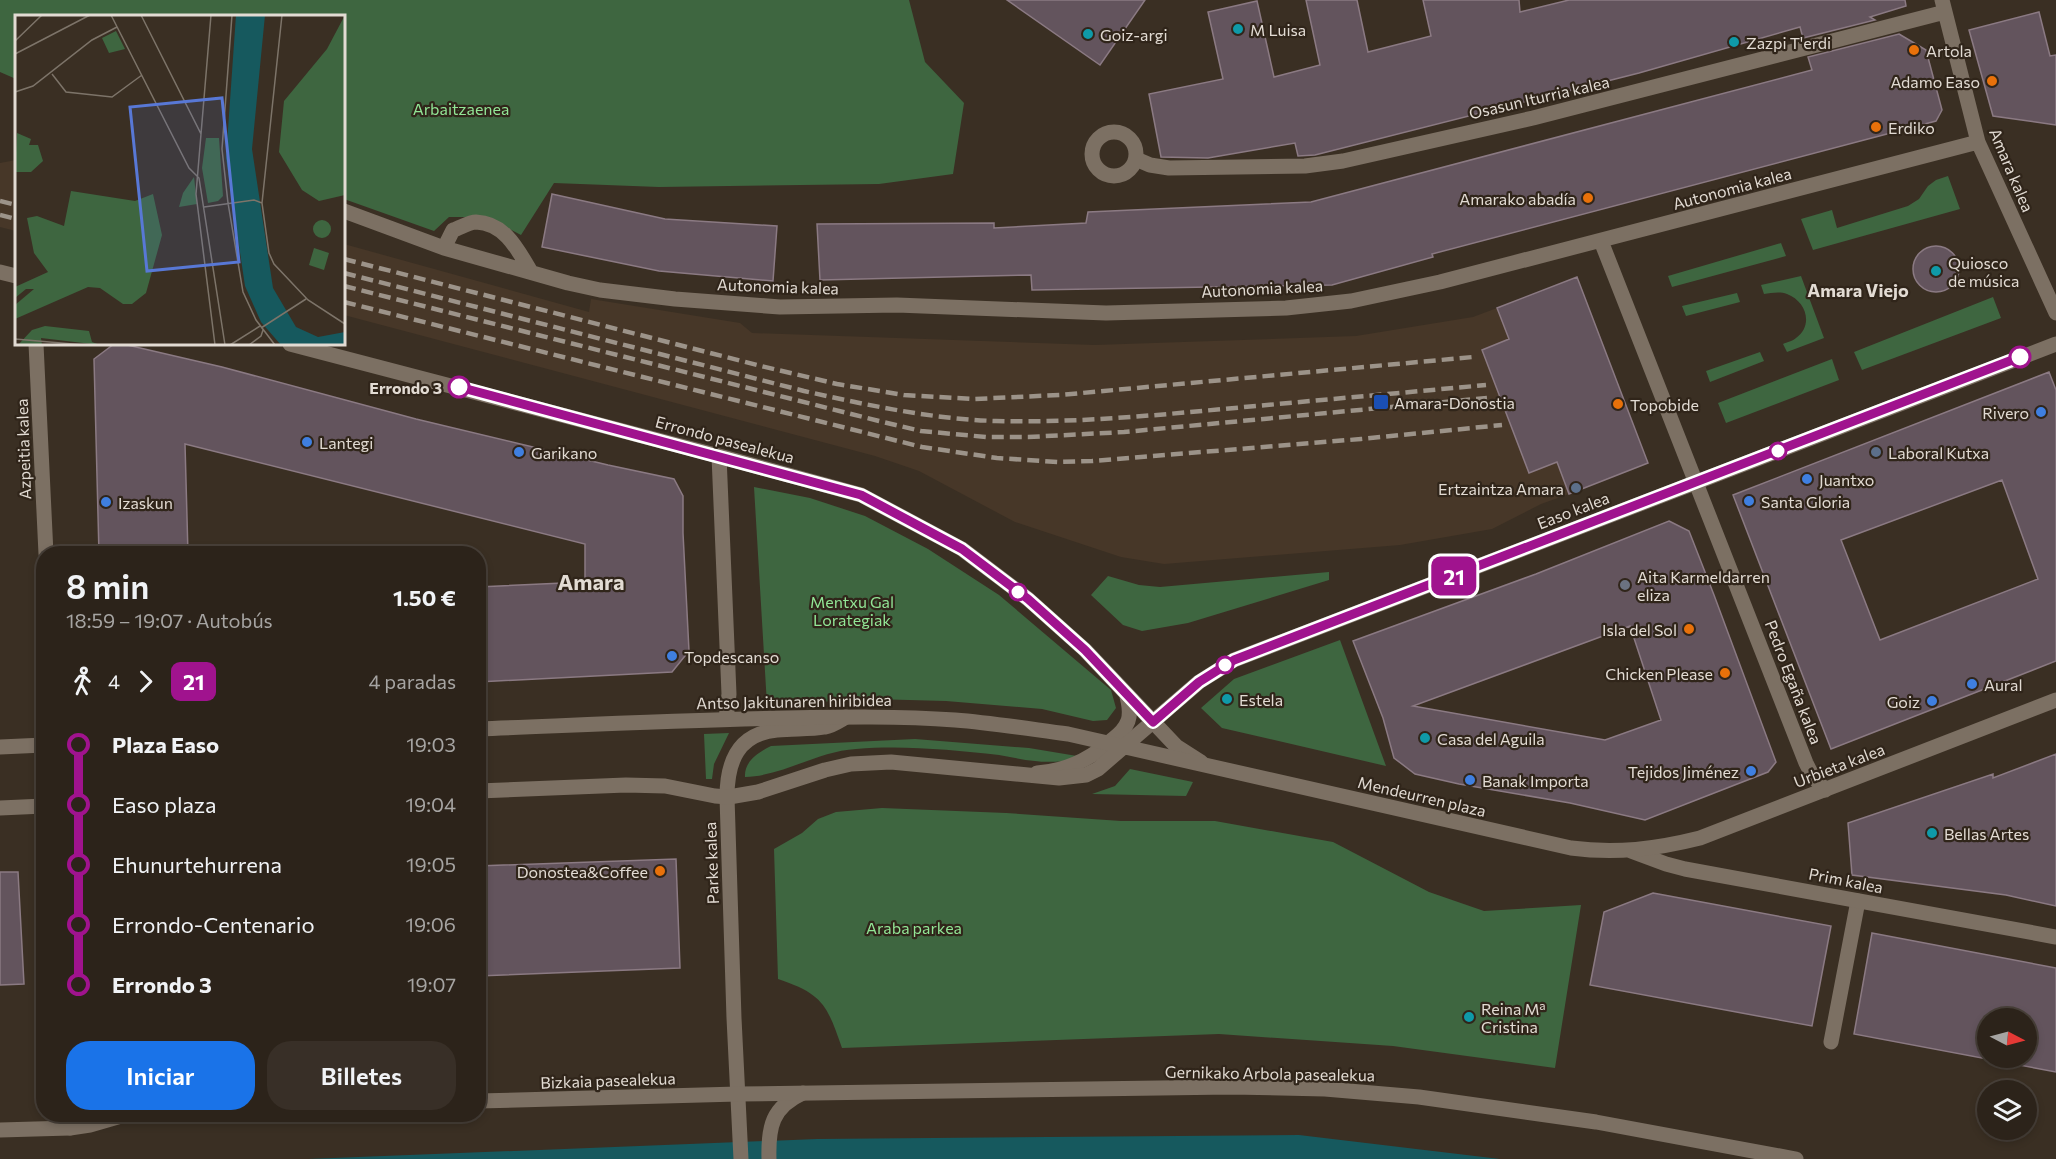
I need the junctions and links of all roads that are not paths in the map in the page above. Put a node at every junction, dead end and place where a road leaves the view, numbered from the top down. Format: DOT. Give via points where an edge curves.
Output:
graph roads {
  1 [pos="1943,6"];
  2 [pos="1978,142"];
  3 [pos="1136,159"];
  4 [pos="345,211"];
  5 [pos="1601,241"];
  6 [pos="444,248"];
  7 [pos="0,272"];
  8 [pos="531,272"];
  9 [pos="15,276"];
  10 [pos="2056,313"];
  11 [pos="2056,344"];
  12 [pos="36,345"];
  13 [pos="294,345"];
  14 [pos="718,456"];
  15 [pos="1697,482"];
  16 [pos="46,546"];
  17 [pos="1126,693"];
  18 [pos="2056,700"];
  19 [pos="846,717"];
  20 [pos="726,719"];
  21 [pos="1153,722"];
  22 [pos="486,729"];
  23 [pos="1109,743"];
  24 [pos="36,746"];
  25 [pos="0,747"];
  26 [pos="1125,747"];
  27 [pos="1207,765"];
  28 [pos="1028,774"];
  29 [pos="1825,790"];
  30 [pos="486,791"];
  31 [pos="727,797"];
  32 [pos="36,806"];
  33 [pos="0,808"];
  34 [pos="1631,851"];
  35 [pos="1858,901"];
  36 [pos="2056,937"];
  37 [pos="1831,1042"];
  38 [pos="803,1093"];
  39 [pos="738,1094"];
  40 [pos="486,1101"];
  41 [pos="62,1122"];
  42 [pos="75,1122"];
  43 [pos="100,1122"];
  44 [pos="0,1130"];
  45 [pos="741,1159"];
  46 [pos="768,1159"];
  47 [pos="1796,1159"];
  1 -- 2 [label="street, Amara kalea"];
  1 -- 3 [label="street, Osasun Iturria kalea" via="1533,118 1343,160 1296,166 1169,168"];
  2 -- 5 [label="street, Autonomia kalea"];
  2 -- 10 [label="street, Amara kalea"];
  4 -- 6 [label="street, Autonomia kalea"];
  5 -- 8 [label="street, Autonomia kalea" via="1351,301 1286,308 1106,313 897,305 780,307 600,290"];
  5 -- 15 [label="street, Pedro Egaña kalea"];
  6 -- 8 [label="street, Autonomia kalea"];
  6 -- 8 [label="street" via="453,230 474,222 494,226 513,242"];
  7 -- 9 [label="street"];
  11 -- 15 [label="street, Easo kalea"];
  12 -- 16 [label="street, Azpeitia kalea"];
  13 -- 14 [label="street, Errondo pasealekua"];
  14 -- 17 [label="street, Errondo pasealekua" via="861,495 962,549 1028,599"];
  14 -- 20 [label="street" via="729,694"];
  15 -- 21 [label="street, Easo kalea" via="1234,660 1199,682"];
  15 -- 29 [label="street, Pedro Egaña kalea" via="1806,763"];
  17 -- 21 [label="street"];
  17 -- 23 [label="street" via="1128,722"];
  18 -- 29 [label="street, Urbieta kalea"];
  19 -- 20 [label="street, Antso Jakitunaren hiribidea"];
  19 -- 23 [label="street, Antso Jakitunaren hiribidea" via="957,720"];
  19 -- 31 [label="street, Parke kalea" via="826,727 778,729 752,737 731,762"];
  20 -- 22 [label="street, Antso Jakitunaren hiribidea"];
  21 -- 26 [label="street, Easo kalea"];
  21 -- 27 [label="street" via="1191,758"];
  23 -- 26 [label="street, Antso Jakitunaren hiribidea"];
  23 -- 28 [label="street" via="1066,768"];
  24 -- 25 [label="street"];
  26 -- 27 [label="street, Antso Jakitunaren hiribidea"];
  26 -- 28 [label="street" via="1086,775 1059,778"];
  27 -- 34 [label="street, Mendeurren plaza" via="1571,848"];
  28 -- 31 [label="street" via="904,762 851,764 758,792"];
  29 -- 34 [label="street, Urbieta kalea" via="1700,838"];
  30 -- 31 [label="street" via="665,786"];
  31 -- 39 [label="street, Parke kalea"];
  32 -- 33 [label="street"];
  34 -- 35 [label="street, Prim kalea" via="1684,869"];
  35 -- 36 [label="street, Prim kalea"];
  35 -- 37 [label="street"];
  38 -- 39 [label="street, Gernikako Arbola pasealekua"];
  38 -- 46 [label="street" via="778,1112 770,1130"];
  38 -- 47 [label="street, Gernikako Arbola pasealekua" via="1325,1089 1419,1097 1596,1122"];
  39 -- 40 [label="street, Bizkaia pasealekua"];
  39 -- 45 [label="street, Parke kalea"];
  41 -- 44 [label="street"];
  42 -- 43 [label="street"];
}
